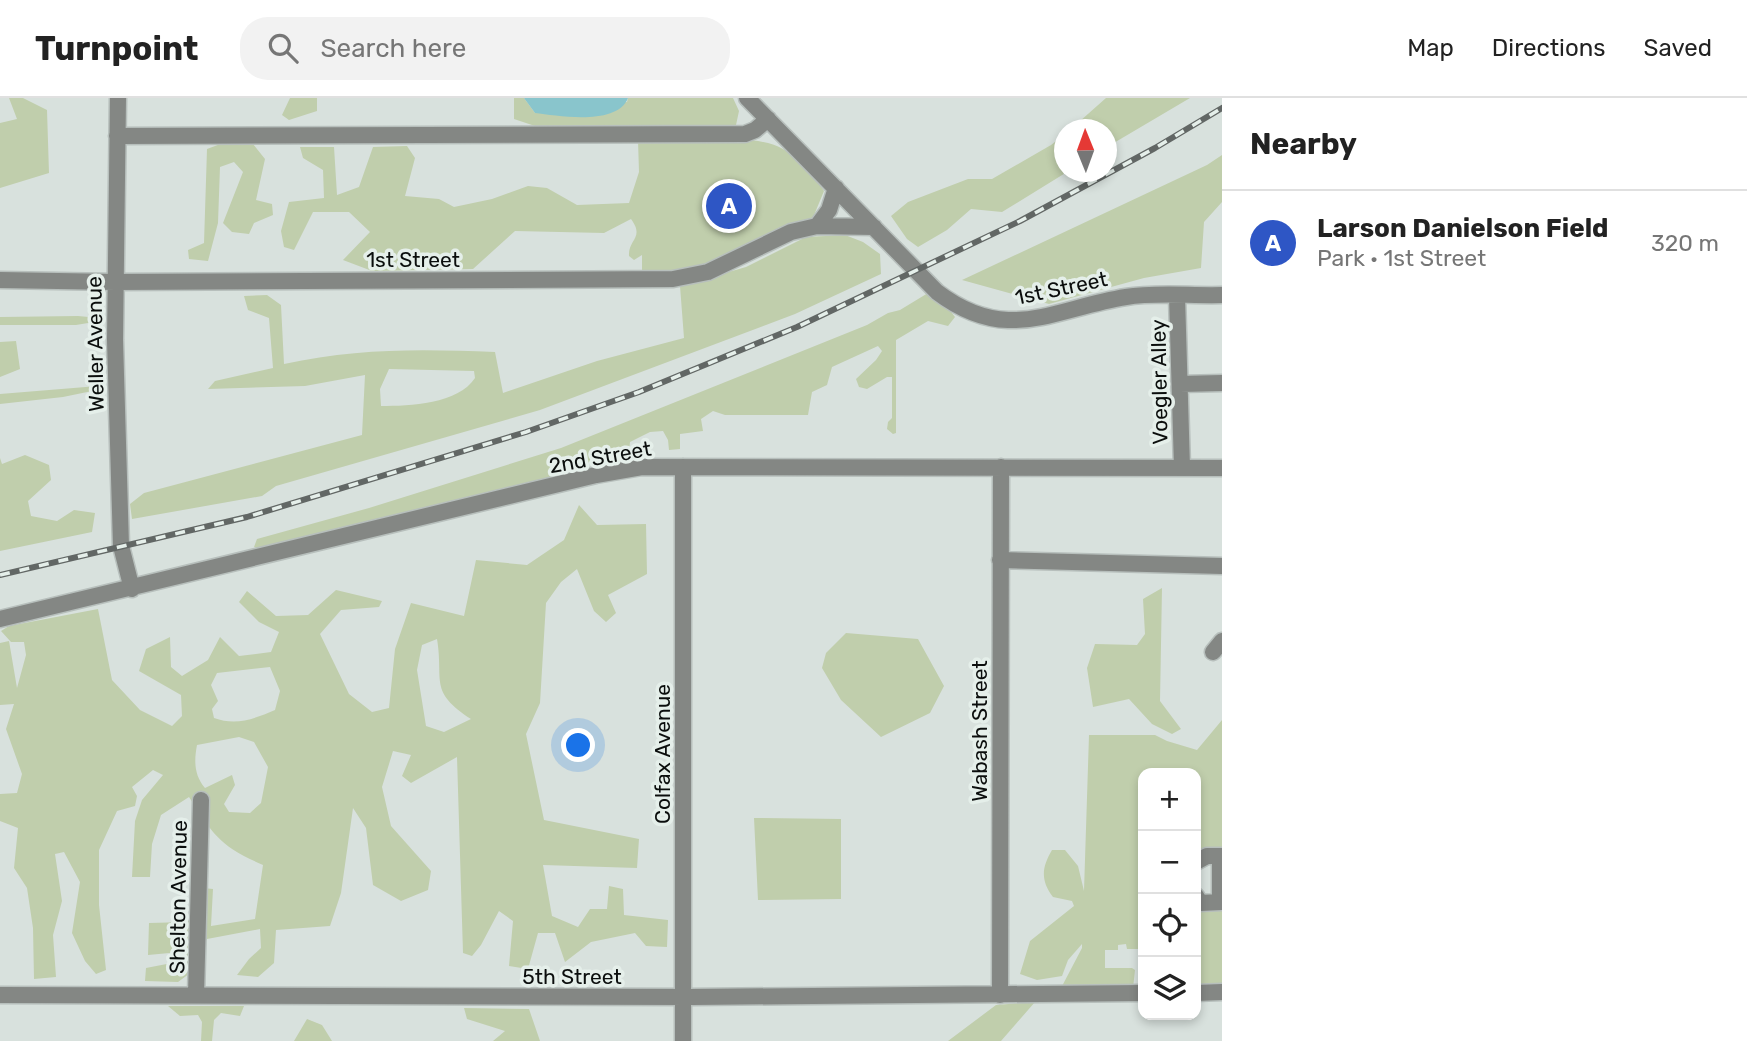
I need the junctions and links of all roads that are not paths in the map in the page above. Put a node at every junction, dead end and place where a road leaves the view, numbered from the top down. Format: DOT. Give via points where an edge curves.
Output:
graph roads {
  1 [pos="118,98"];
  2 [pos="747,98"];
  3 [pos="768,119"];
  4 [pos="117,136"];
  5 [pos="836,188"];
  6 [pos="817,226"];
  7 [pos="874,227"];
  8 [pos="0,280"];
  9 [pos="115,282"];
  10 [pos="1222,295"];
  11 [pos="1177,296"];
  12 [pos="1222,383"];
  13 [pos="1180,384"];
  14 [pos="683,467"];
  15 [pos="1001,467"];
  16 [pos="1182,468"];
  17 [pos="1222,468"];
  18 [pos="1000,560"];
  19 [pos="1222,566"];
  20 [pos="132,589"];
  21 [pos="0,619"];
  22 [pos="201,800"];
  23 [pos="1221,856"];
  24 [pos="1201,859"];
  25 [pos="1221,902"];
  26 [pos="1201,903"];
  27 [pos="1222,992"];
  28 [pos="1138,993"];
  29 [pos="1201,993"];
  30 [pos="0,995"];
  31 [pos="196,995"];
  32 [pos="1000,995"];
  33 [pos="683,997"];
  34 [pos="683,1041"];
  1 -- 4 [label="street, Weller Avenue"];
  2 -- 3 [label="street"];
  3 -- 4 [label="street" via="745,134"];
  3 -- 5 [label="street"];
  4 -- 9 [label="street, Weller Avenue"];
  5 -- 6 [label="street"];
  5 -- 7 [label="street"];
  6 -- 7 [label="street, 1st Street"];
  6 -- 9 [label="street, 1st Street" via="791,232 708,272 673,279"];
  7 -- 11 [label="street, 1st Street" via="937,292 968,312 989,318 1029,320 1130,296"];
  8 -- 9 [label="street, 1st Street"];
  9 -- 20 [label="street, Weller Avenue" via="121,546"];
  10 -- 11 [label="street, 1st Street"];
  11 -- 13 [label="street, Voegler Alley"];
  12 -- 13 [label="street"];
  13 -- 16 [label="street, Voegler Alley"];
  14 -- 15 [label="street, 2nd Street"];
  14 -- 20 [label="street, 2nd Street" via="642,467 596,475"];
  14 -- 33 [label="street, Colfax Avenue"];
  15 -- 16 [label="street, 2nd Street"];
  15 -- 18 [label="street, Wabash Street"];
  16 -- 17 [label="street, 2nd Street"];
  18 -- 19 [label="street"];
  18 -- 32 [label="street, Wabash Street"];
  20 -- 21 [label="street, 2nd Street"];
  22 -- 31 [label="street, Shelton Avenue"];
  23 -- 24 [label="street"];
  23 -- 25 [label="street"];
  25 -- 26 [label="street"];
  27 -- 29 [label="street"];
  28 -- 32 [label="street, 5th Street"];
  30 -- 31 [label="street, 5th Street"];
  31 -- 33 [label="street, 5th Street"];
  32 -- 33 [label="street, 5th Street"];
  33 -- 34 [label="street, Colfax Avenue"];
}
